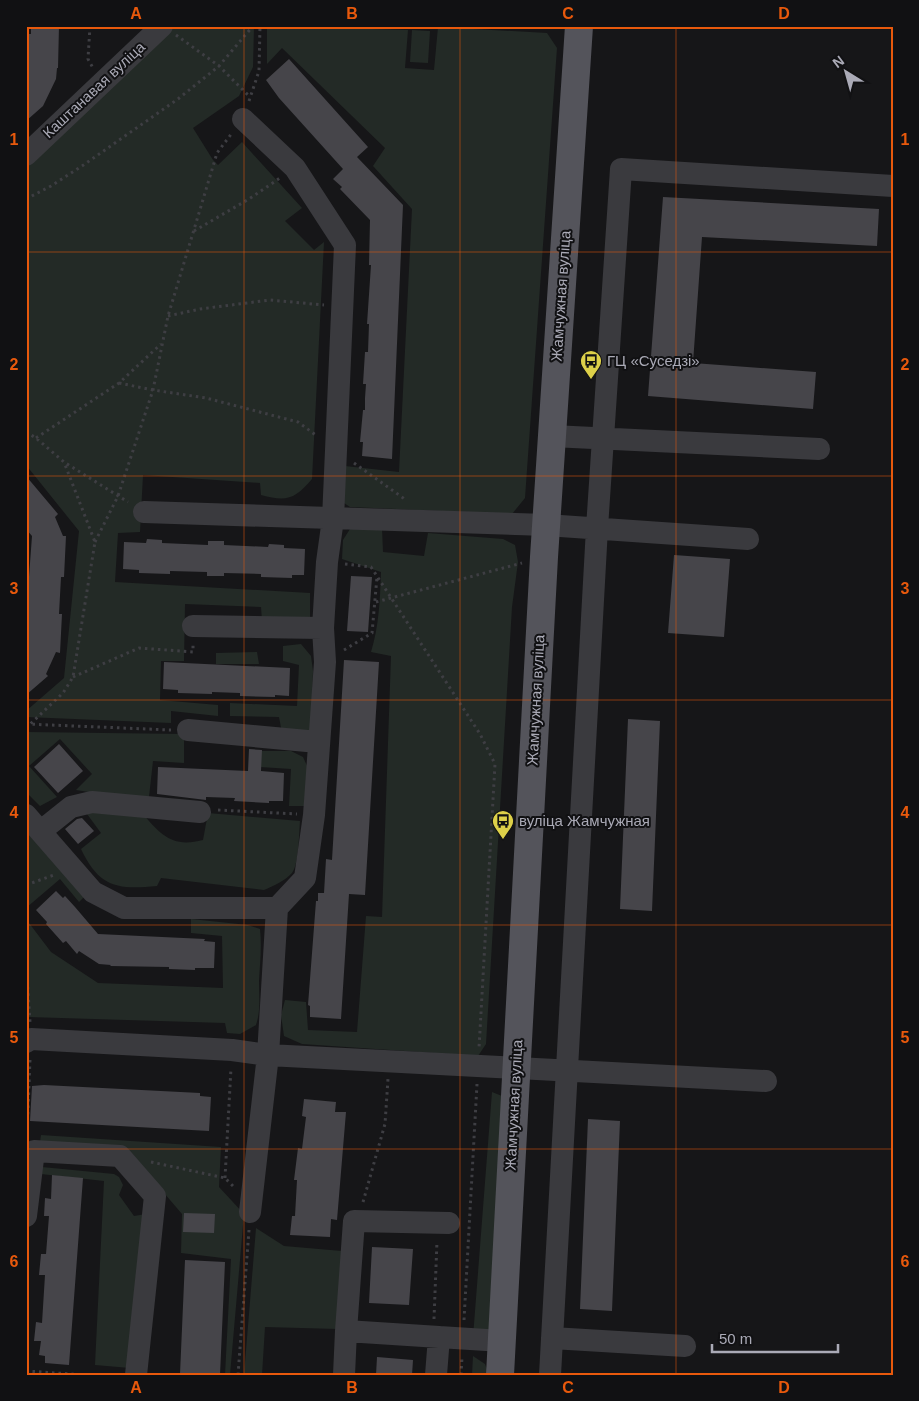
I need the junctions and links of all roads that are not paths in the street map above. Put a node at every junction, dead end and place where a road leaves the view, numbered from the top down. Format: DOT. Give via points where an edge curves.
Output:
graph roads {
  1 [pos="579,26"];
  2 [pos="167,29"];
  3 [pos="243,119"];
  4 [pos="26,155"];
  5 [pos="893,186"];
  6 [pos="552,436"];
  7 [pos="603,439"];
  8 [pos="819,449"];
  9 [pos="144,512"];
  10 [pos="333,519"];
  11 [pos="546,525"];
  12 [pos="597,528"];
  13 [pos="748,539"];
  14 [pos="193,626"];
  15 [pos="323,628"];
  16 [pos="188,730"];
  17 [pos="318,742"];
  18 [pos="200,812"];
  19 [pos="34,823"];
  20 [pos="277,908"];
  21 [pos="29,1041"];
  22 [pos="268,1055"];
  23 [pos="516,1067"];
  24 [pos="567,1070"];
  25 [pos="766,1081"];
  26 [pos="250,1212"];
  27 [pos="26,1216"];
  28 [pos="443,1223"];
  29 [pos="346,1331"];
  30 [pos="436,1337"];
  31 [pos="552,1338"];
  32 [pos="502,1341"];
  33 [pos="686,1346"];
  34 [pos="136,1375"];
  35 [pos="344,1375"];
  36 [pos="436,1375"];
  37 [pos="500,1375"];
  38 [pos="550,1375"];
  1 -- 6 [label="main road, Жамчужная вуліца"];
  2 -- 4 [label="street, Каштанавая вуліца" via="101,84"];
  3 -- 10 [label="street" via="295,168 345,245"];
  5 -- 7 [label="street" via="621,169"];
  6 -- 7 [label="street"];
  6 -- 11 [label="main road, Жамчужная вуліца"];
  7 -- 8 [label="street"];
  7 -- 12 [label="street"];
  9 -- 10 [label="street"];
  10 -- 11 [label="street"];
  10 -- 15 [label="street"];
  11 -- 12 [label="street"];
  11 -- 23 [label="main road, Жамчужная вуліца"];
  12 -- 13 [label="street"];
  12 -- 24 [label="street"];
  14 -- 15 [label="street"];
  15 -- 17 [label="street" via="325,662"];
  16 -- 17 [label="street"];
  17 -- 20 [label="street" via="314,815 305,878"];
  18 -- 19 [label="street" via="92,802"];
  19 -- 20 [label="street" via="94,892 124,908"];
  20 -- 22 [label="street"];
  21 -- 22 [label="street" via="232,1050"];
  22 -- 23 [label="street"];
  22 -- 26 [label="street"];
  23 -- 24 [label="street"];
  23 -- 32 [label="main road, Жамчужная вуліца"];
  24 -- 25 [label="street"];
  24 -- 31 [label="street"];
  27 -- 34 [label="street" via="34,1151 120,1156 155,1196"];
  28 -- 29 [label="street" via="354,1221"];
  29 -- 30 [label="street"];
  29 -- 35 [label="street"];
  30 -- 32 [label="street"];
  30 -- 36 [label="street"];
  31 -- 33 [label="street"];
  31 -- 38 [label="street"];
  32 -- 37 [label="main road, Жамчужная вуліца"];
}
